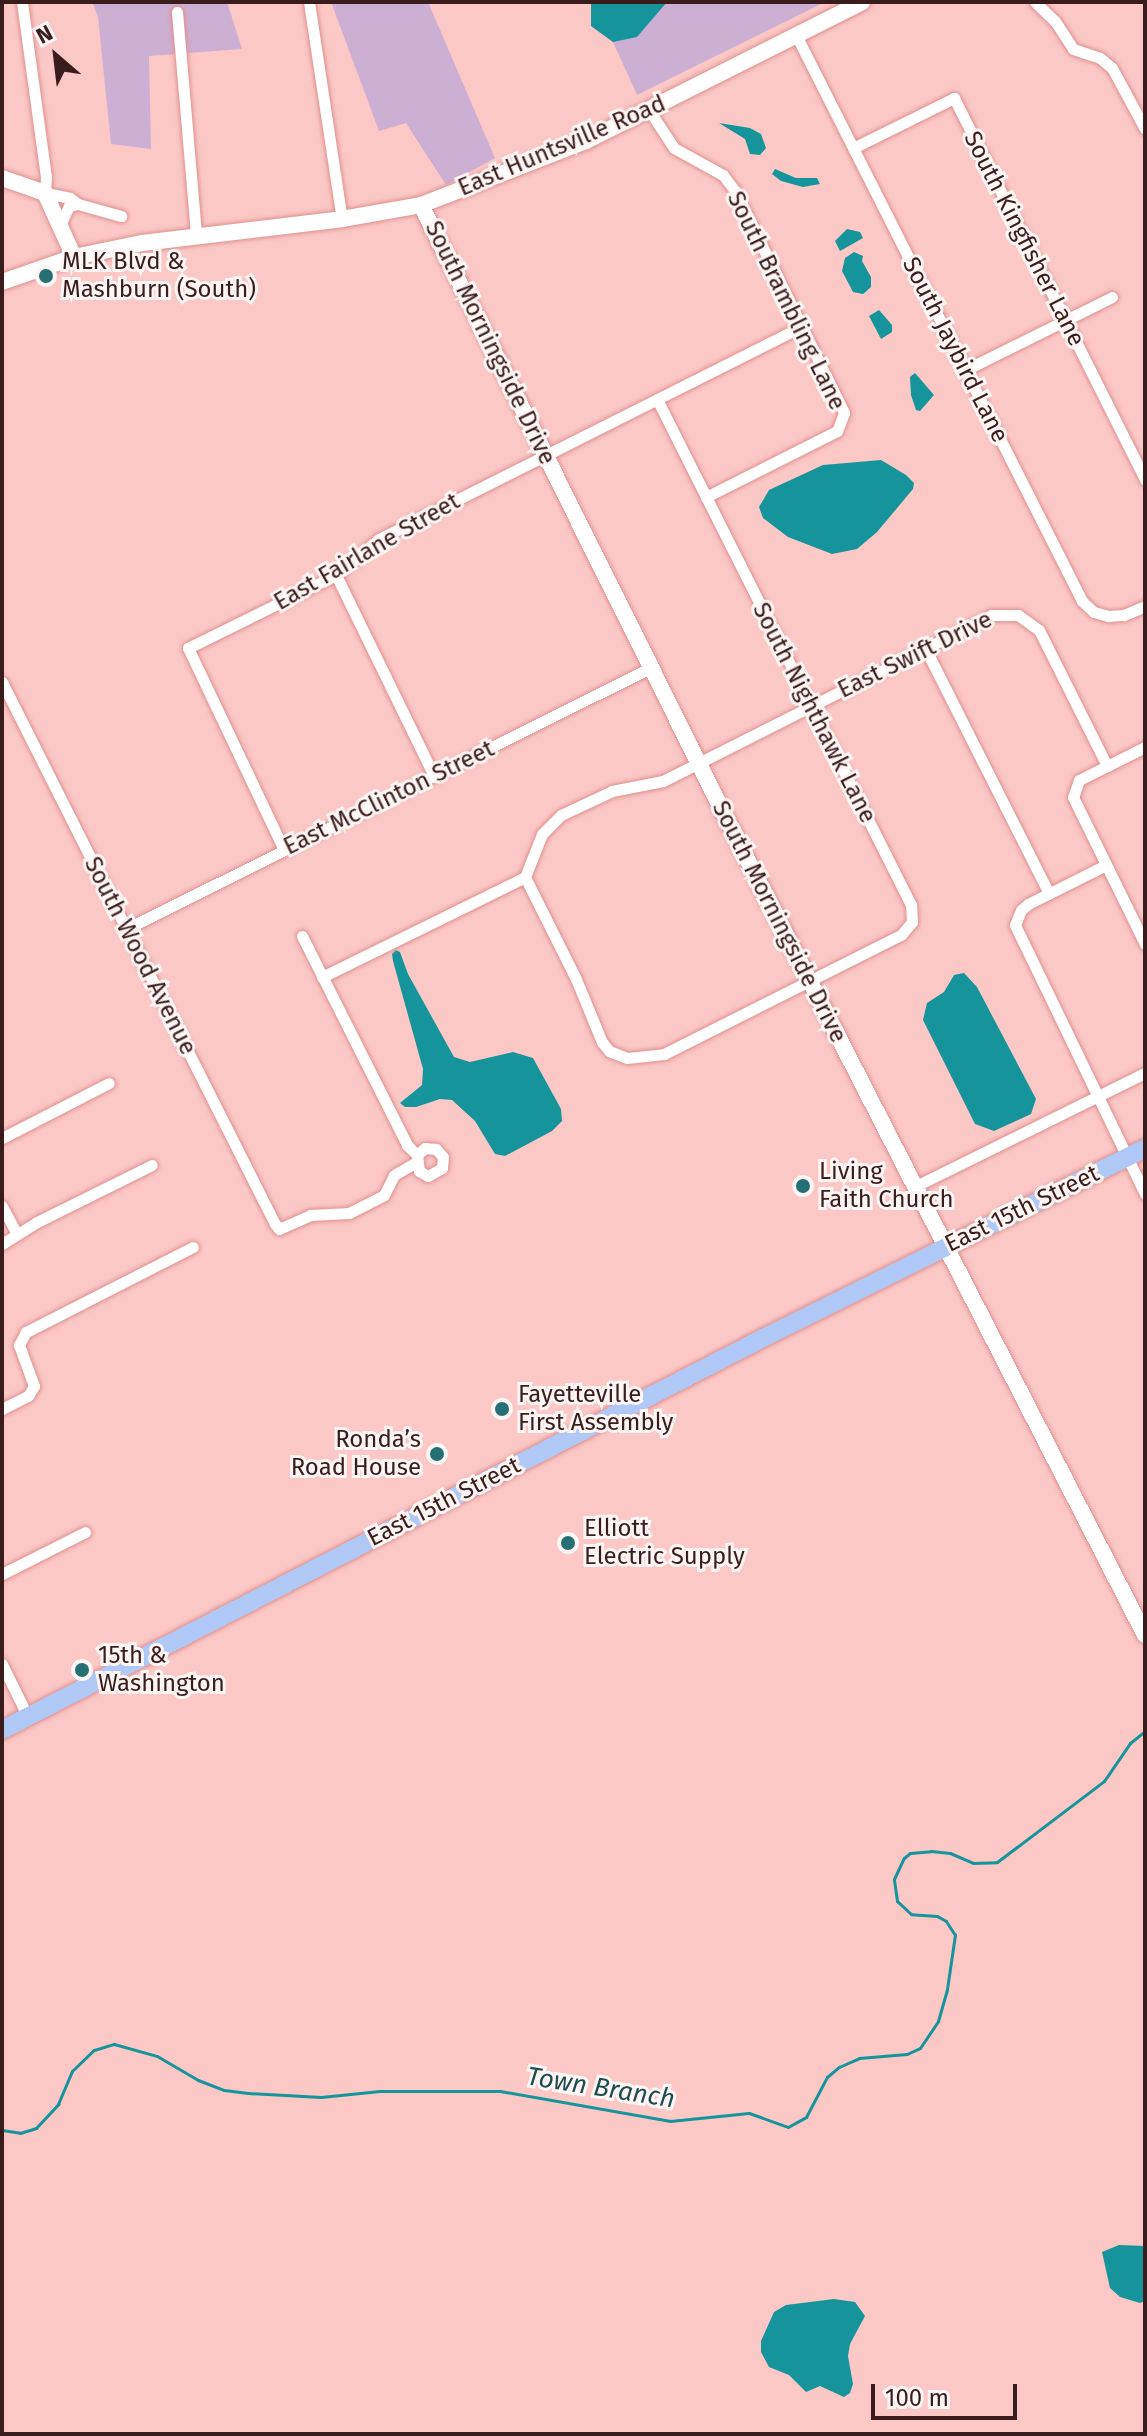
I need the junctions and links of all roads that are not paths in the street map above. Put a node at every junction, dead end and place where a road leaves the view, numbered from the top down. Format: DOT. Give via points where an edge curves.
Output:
graph roads {
  1 [pos="22,2"];
  2 [pos="309,2"];
  3 [pos="862,2"];
  4 [pos="1035,2"];
  5 [pos="177,12"];
  6 [pos="796,35"];
  7 [pos="649,110"];
  8 [pos="1145,129"];
  9 [pos="853,148"];
  10 [pos="2,178"];
  11 [pos="45,193"];
  12 [pos="78,204"];
  13 [pos="421,205"];
  14 [pos="121,216"];
  15 [pos="342,219"];
  16 [pos="61,223"];
  17 [pos="196,235"];
  18 [pos="74,257"];
  19 [pos="2,282"];
  20 [pos="1112,297"];
  21 [pos="1065,320"];
  22 [pos="802,326"];
  23 [pos="965,370"];
  24 [pos="657,399"];
  25 [pos="545,454"];
  26 [pos="1145,480"];
  27 [pos="706,497"];
  28 [pos="336,575"];
  29 [pos="1145,606"];
  30 [pos="925,648"];
  31 [pos="652,667"];
  32 [pos="2,682"];
  33 [pos="811,706"];
  34 [pos="1145,747"];
  35 [pos="698,763"];
  36 [pos="1107,766"];
  37 [pos="434,776"];
  38 [pos="284,850"];
  39 [pos="1106,865"];
  40 [pos="525,877"];
  41 [pos="1049,893"];
  42 [pos="126,929"];
  43 [pos="302,936"];
  44 [pos="1145,944"];
  45 [pos="322,977"];
  46 [pos="809,981"];
  47 [pos="1145,1073"];
  48 [pos="109,1083"];
  49 [pos="1098,1097"];
  50 [pos="2,1138"];
  51 [pos="1145,1148"];
  52 [pos="1126,1157"];
  53 [pos="152,1165"];
  54 [pos="914,1187"];
  55 [pos="1145,1194"];
  56 [pos="2,1206"];
  57 [pos="17,1234"];
  58 [pos="2,1244"];
  59 [pos="945,1246"];
  60 [pos="193,1247"];
  61 [pos="2,1409"];
  62 [pos="85,1532"];
  63 [pos="2,1574"];
  64 [pos="1145,1635"];
  65 [pos="2,1664"];
  66 [pos="28,1717"];
  67 [pos="2,1730"];
  1 -- 11 [label="street"];
  2 -- 15 [label="street"];
  3 -- 6 [label="street, East Huntsville Road"];
  4 -- 8 [label="street" via="1073,49 1112,68"];
  5 -- 17 [label="street"];
  6 -- 7 [label="street, East Huntsville Road"];
  6 -- 9 [label="street, South Jaybird Lane"];
  7 -- 13 [label="street, East Huntsville Road" via="586,141"];
  7 -- 22 [label="street, South Brambling Lane" via="674,148 723,175 735,191"];
  9 -- 21 [label="street, South Kingfisher Lane" via="954,98"];
  9 -- 23 [label="street, South Jaybird Lane"];
  10 -- 11 [label="street"];
  11 -- 12 [label="street"];
  11 -- 16 [label="street"];
  12 -- 14 [label="street"];
  12 -- 16 [label="street" via="69,206"];
  13 -- 15 [label="street, East Huntsville Road"];
  13 -- 25 [label="street, South Morningside Drive"];
  15 -- 17 [label="street, East Huntsville Road"];
  16 -- 18 [label="street"];
  17 -- 18 [label="street, East Huntsville Road"];
  18 -- 19 [label="street, East Huntsville Road"];
  20 -- 21 [label="street"];
  21 -- 23 [label="street"];
  21 -- 26 [label="street, South Kingfisher Lane"];
  22 -- 24 [label="street, East Fairlane Street"];
  22 -- 27 [label="street, South Brambling Lane" via="841,403 842,423 827,437"];
  23 -- 29 [label="street, South Jaybird Lane" via="1082,601 1108,616"];
  24 -- 25 [label="street, East Fairlane Street"];
  24 -- 27 [label="street, South Nighthawk Lane"];
  25 -- 28 [label="street, East Fairlane Street" via="379,539"];
  25 -- 31 [label="street, South Morningside Drive"];
  27 -- 33 [label="street, South Nighthawk Lane"];
  28 -- 37 [label="street"];
  28 -- 38 [label="street, East Fairlane Street" via="188,648"];
  30 -- 33 [label="street, East Swift Drive"];
  30 -- 36 [label="street, East Swift Drive" via="991,615 1011,614 1029,621 1042,636"];
  30 -- 41 [label="street"];
  31 -- 35 [label="street, South Morningside Drive"];
  31 -- 37 [label="street, East McClinton Street"];
  32 -- 42 [label="street, South Wood Avenue"];
  33 -- 35 [label="street, East Swift Drive"];
  33 -- 46 [label="street, South Nighthawk Lane" via="913,914 901,935"];
  34 -- 36 [label="street"];
  35 -- 40 [label="street, East Swift Drive" via="663,781 599,795 561,815 542,834"];
  35 -- 46 [label="street, South Morningside Drive"];
  36 -- 39 [label="street" via="1079,780 1073,797"];
  37 -- 38 [label="street, East McClinton Street"];
  38 -- 42 [label="street, East McClinton Street"];
  39 -- 41 [label="street"];
  39 -- 44 [label="street"];
  40 -- 45 [label="street"];
  40 -- 46 [label="street" via="602,1042 618,1055 653,1057"];
  41 -- 49 [label="street" via="1021,910 1015,925"];
  42 -- 45 [label="street, South Wood Avenue" via="279,1229 310,1215 349,1213 384,1195 394,1175 416,1159"];
  43 -- 45 [label="street"];
  46 -- 54 [label="street, South Morningside Drive"];
  47 -- 49 [label="street"];
  48 -- 50 [label="street"];
  49 -- 52 [label="street"];
  49 -- 54 [label="street"];
  51 -- 52 [label="main road, East 15th Street"];
  52 -- 55 [label="street"];
  52 -- 59 [label="main road, East 15th Street"];
  53 -- 57 [label="street"];
  54 -- 59 [label="street, South Morningside Drive"];
  56 -- 57 [label="street"];
  57 -- 58 [label="street"];
  59 -- 64 [label="street, South Morningside Drive"];
  59 -- 66 [label="main road, East 15th Street"];
  60 -- 61 [label="street" via="26,1332 19,1345 34,1386 28,1396"];
  62 -- 63 [label="street"];
  65 -- 66 [label="street"];
  66 -- 67 [label="main road, East 15th Street"];
}
